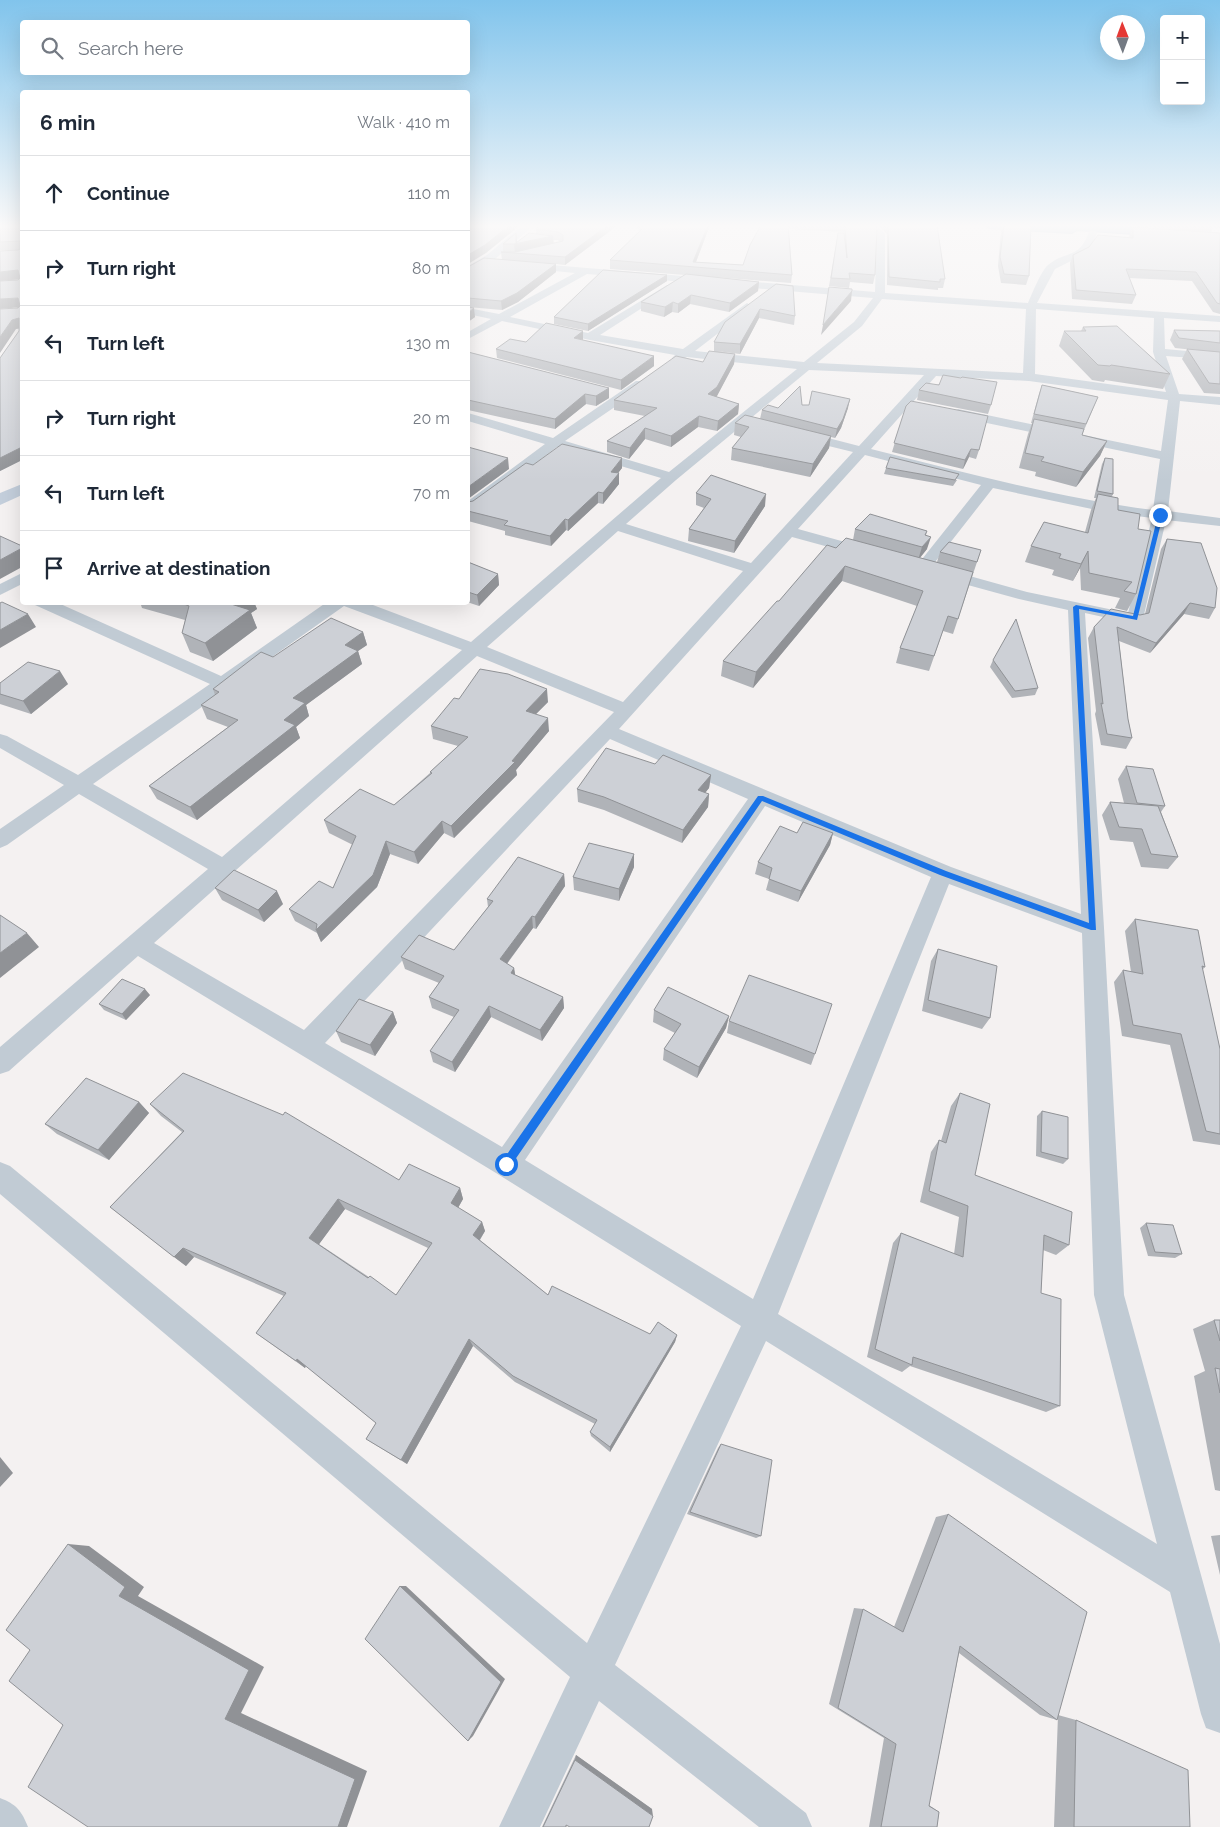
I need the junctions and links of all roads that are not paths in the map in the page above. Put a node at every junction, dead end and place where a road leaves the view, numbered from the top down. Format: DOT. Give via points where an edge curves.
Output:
graph roads {
  1 [pos="514,310"];
  2 [pos="632,310"];
  3 [pos="742,310"];
  4 [pos="868,310"];
  5 [pos="1031,310"];
  6 [pos="1092,310"];
  7 [pos="470,311"];
  8 [pos="1160,315"];
  9 [pos="500,318"];
  10 [pos="1220,319"];
  11 [pos="470,335"];
  12 [pos="590,337"];
  13 [pos="1159,352"];
  14 [pos="685,353"];
  15 [pos="1220,357"];
  16 [pos="669,364"];
  17 [pos="805,366"];
  18 [pos="932,373"];
  19 [pos="654,374"];
  20 [pos="1029,377"];
  21 [pos="604,391"];
  22 [pos="623,396"];
  23 [pos="1174,397"];
  24 [pos="1220,401"];
  25 [pos="905,402"];
  26 [pos="925,406"];
  27 [pos="944,410"];
  28 [pos="470,418"];
  29 [pos="739,420"];
  30 [pos="758,425"];
  31 [pos="787,432"];
  32 [pos="554,443"];
  33 [pos="862,449"];
  34 [pos="1167,456"];
  35 [pos="20,477"];
  36 [pos="671,477"];
  37 [pos="990,483"];
  38 [pos="0,486"];
  39 [pos="20,490"];
  40 [pos="0,500"];
  41 [pos="470,506"];
  42 [pos="1160,515"];
  43 [pos="1220,522"];
  44 [pos="615,525"];
  45 [pos="788,531"];
  46 [pos="884,557"];
  47 [pos="904,563"];
  48 [pos="923,568"];
  49 [pos="753,569"];
  50 [pos="20,579"];
  51 [pos="3,589"];
  52 [pos="20,593"];
  53 [pos="48,605"];
  54 [pos="334,605"];
  55 [pos="357,605"];
  56 [pos="1076,607"];
  57 [pos="473,648"];
  58 [pos="223,683"];
  59 [pos="626,710"];
  60 [pos="607,731"];
  61 [pos="0,740"];
  62 [pos="78,784"];
  63 [pos="760,797"];
  64 [pos="0,840"];
  65 [pos="224,868"];
  66 [pos="943,873"];
  67 [pos="1094,928"];
  68 [pos="137,944"];
  69 [pos="306,1045"];
  70 [pos="0,1063"];
  71 [pos="506,1164"];
  72 [pos="0,1176"];
  73 [pos="760,1320"];
  74 [pos="1185,1581"];
  75 [pos="593,1672"];
  76 [pos="1220,1714"];
  77 [pos="0,1818"];
  78 [pos="8,1827"];
  79 [pos="519,1827"];
  80 [pos="792,1827"];
  1 -- 9 [label="street"];
  2 -- 12 [label="street"];
  3 -- 14 [label="street"];
  4 -- 17 [label="street" via="858,324"];
  5 -- 20 [label="street"];
  6 -- 8 [label="street"];
  7 -- 9 [label="street"];
  8 -- 10 [label="street"];
  8 -- 13 [label="street"];
  9 -- 11 [label="street"];
  9 -- 12 [label="street"];
  12 -- 14 [label="street"];
  13 -- 15 [label="street"];
  13 -- 23 [label="street"];
  14 -- 16 [label="street"];
  14 -- 17 [label="street"];
  17 -- 18 [label="street"];
  17 -- 29 [label="street"];
  18 -- 20 [label="street"];
  18 -- 25 [label="street"];
  19 -- 22 [label="street"];
  20 -- 23 [label="street"];
  21 -- 22 [label="street"];
  22 -- 32 [label="street"];
  23 -- 24 [label="street"];
  23 -- 34 [label="street"];
  25 -- 26 [label="street"];
  25 -- 33 [label="street"];
  27 -- 34 [label="street"];
  28 -- 32 [label="street"];
  29 -- 30 [label="street"];
  29 -- 36 [label="street"];
  31 -- 33 [label="street"];
  32 -- 36 [label="street"];
  32 -- 41 [label="street"];
  33 -- 37 [label="street"];
  33 -- 45 [label="street"];
  34 -- 42 [label="street"];
  35 -- 38 [label="main road"];
  36 -- 44 [label="street"];
  37 -- 42 [label="street" via="1106,508"];
  37 -- 48 [label="street"];
  39 -- 40 [label="main road"];
  42 -- 43 [label="street"];
  42 -- 56 [label="street" via="1135,619"];
  44 -- 49 [label="street"];
  44 -- 57 [label="street"];
  45 -- 46 [label="street"];
  45 -- 49 [label="street"];
  47 -- 48 [label="street"];
  48 -- 56 [label="street"];
  49 -- 59 [label="street"];
  50 -- 51 [label="street"];
  51 -- 52 [label="street"];
  53 -- 58 [label="street"];
  54 -- 58 [label="street"];
  55 -- 57 [label="street"];
  56 -- 67 [label="street"];
  57 -- 59 [label="street"];
  57 -- 65 [label="street"];
  58 -- 62 [label="street"];
  59 -- 60 [label="street"];
  60 -- 63 [label="street"];
  60 -- 69 [label="street"];
  61 -- 62 [label="street"];
  62 -- 64 [label="street"];
  62 -- 65 [label="street"];
  63 -- 66 [label="street"];
  63 -- 71 [label="street"];
  65 -- 68 [label="street"];
  66 -- 67 [label="street"];
  66 -- 73 [label="street"];
  67 -- 74 [label="street" via="1109,1295"];
  68 -- 69 [label="street"];
  68 -- 70 [label="street"];
  69 -- 71 [label="street"];
  71 -- 73 [label="street"];
  72 -- 75 [label="street"];
  73 -- 74 [label="street"];
  73 -- 75 [label="street"];
  74 -- 76 [label="street"];
  75 -- 79 [label="street"];
  75 -- 80 [label="street"];
  77 -- 78 [label="street"];
}
